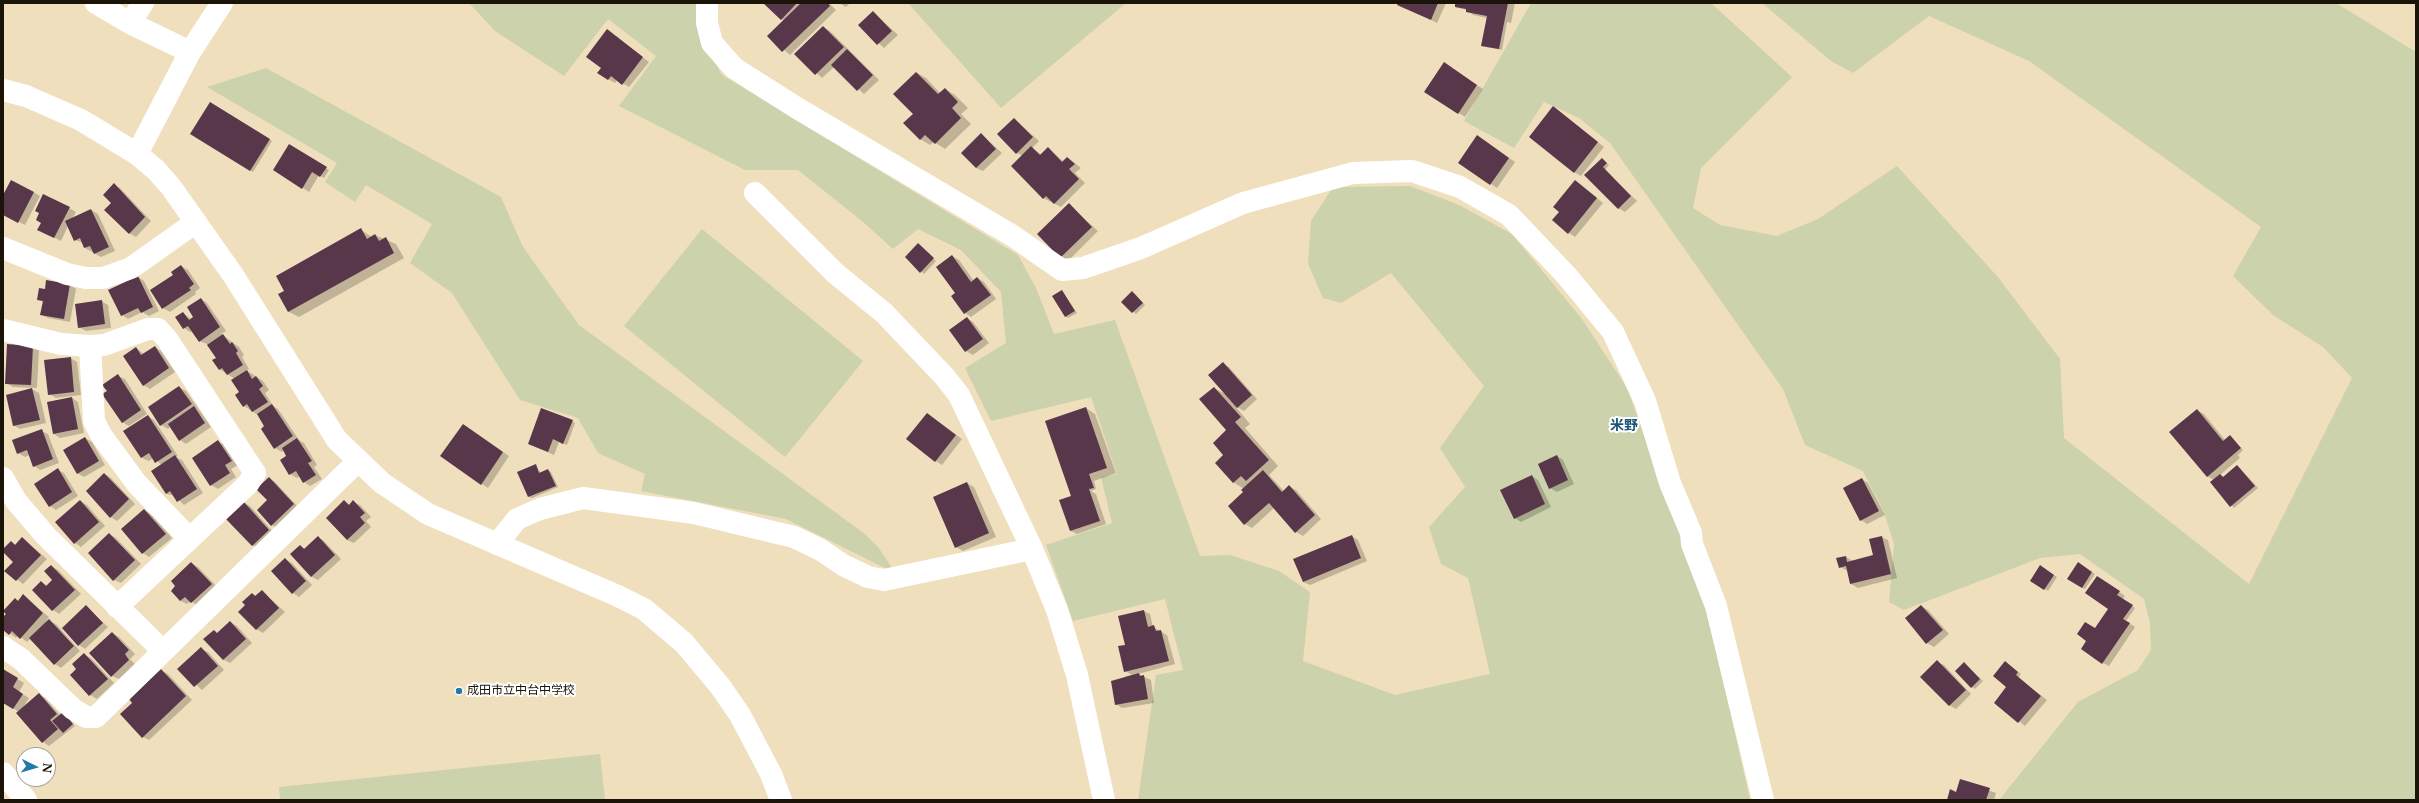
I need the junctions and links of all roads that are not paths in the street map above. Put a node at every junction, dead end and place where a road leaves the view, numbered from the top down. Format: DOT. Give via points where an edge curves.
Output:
graph roads {
  1 [pos="96,3"];
  2 [pos="142,3"];
  3 [pos="222,3"];
  4 [pos="707,3"];
  5 [pos="130,23"];
  6 [pos="190,52"];
  7 [pos="3,90"];
  8 [pos="137,154"];
  9 [pos="755,193"];
  10 [pos="196,222"];
  11 [pos="3,248"];
  12 [pos="3,330"];
  13 [pos="90,346"];
  14 [pos="358,461"];
  15 [pos="6,491"];
  16 [pos="189,538"];
  17 [pos="497,544"];
  18 [pos="1032,549"];
  19 [pos="117,607"];
  20 [pos="3,647"];
  21 [pos="162,650"];
  22 [pos="3,773"];
  23 [pos="26,800"];
  24 [pos="781,800"];
  25 [pos="1104,800"];
  26 [pos="1763,800"];
  1 -- 5 [label="street"];
  2 -- 5 [label="street"];
  3 -- 6 [label="street"];
  4 -- 26 [label="street" via="707,23 712,43 734,68 1013,236 1062,270 1083,268 1141,248 1242,203 1353,173 1412,171 1460,187 1509,215 1567,276 1613,332 1645,401 1670,483 1716,606"];
  5 -- 6 [label="street"];
  6 -- 8 [label="street"];
  7 -- 8 [label="street" via="26,96 81,120"];
  8 -- 10 [label="street" via="171,187"];
  9 -- 18 [label="street" via="835,273 884,313 959,395"];
  10 -- 11 [label="street" via="131,268 103,278 67,274"];
  10 -- 14 [label="street" via="233,275 337,440"];
  12 -- 13 [label="street" via="61,344"];
  13 -- 16 [label="street" via="94,421 101,435 137,484"];
  13 -- 16 [label="street" via="104,345 148,329 158,329 256,473 248,484"];
  14 -- 17 [label="street" via="382,483 428,514"];
  14 -- 21 [label="street"];
  15 -- 19 [label="street" via="46,536"];
  16 -- 19 [label="street"];
  17 -- 18 [label="street" via="517,519 540,508 583,498 694,513 794,537 868,577 884,580"];
  17 -- 24 [label="street" via="644,609 679,638 720,686 740,715 771,774"];
  18 -- 25 [label="street" via="1057,610 1077,675"];
  19 -- 21 [label="street"];
  20 -- 21 [label="street" via="21,658 73,709 86,717 96,717"];
  22 -- 23 [label="street"];
}
